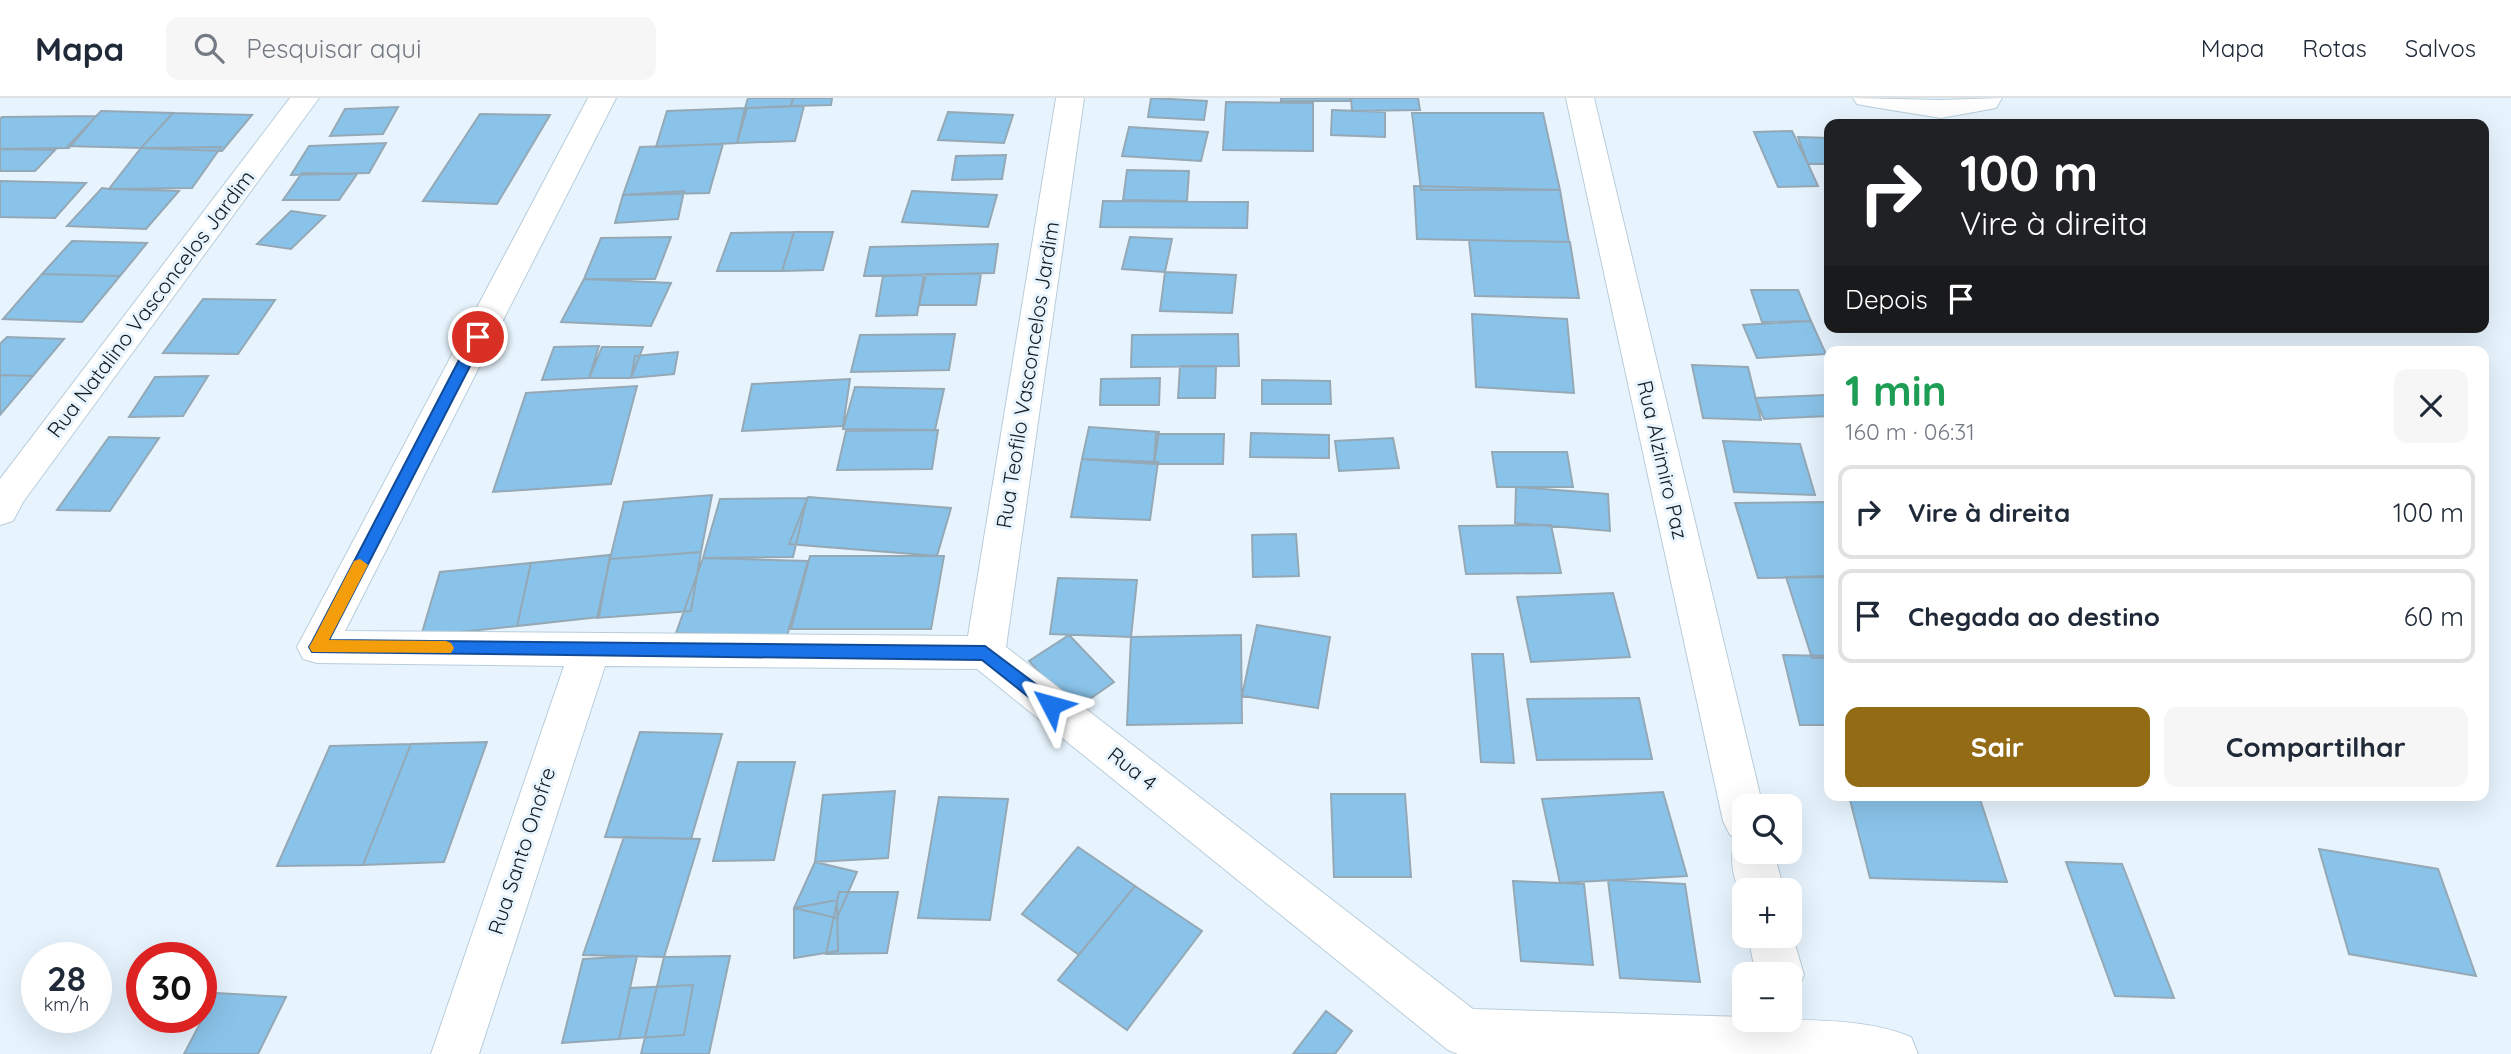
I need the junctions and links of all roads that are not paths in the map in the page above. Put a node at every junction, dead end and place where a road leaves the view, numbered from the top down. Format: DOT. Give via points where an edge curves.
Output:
graph roads {
  1 [pos="306,98"];
  2 [pos="601,98"];
  3 [pos="1070,98"];
  4 [pos="1580,98"];
  5 [pos="1867,98"];
  6 [pos="1988,98"];
  7 [pos="0,511"];
  8 [pos="590,649"];
  9 [pos="985,653"];
  10 [pos="1739,794"];
  11 [pos="1768,1032"];
  12 [pos="1797,1032"];
  13 [pos="1466,1044"];
  14 [pos="455,1054"];
  15 [pos="1894,1054"];
  1 -- 7 [label="street, Rua Natalino Vasconcelos Jardim"];
  2 -- 8 [label="street" via="317,647"];
  3 -- 9 [label="street, Rua Teofilo Vasconcelos Jardim"];
  4 -- 10 [label="street, Rua Alzimiro Paz"];
  5 -- 6 [label="street" via="1941,108"];
  8 -- 9 [label="street"];
  8 -- 14 [label="street, Rua Santo Onofre"];
  9 -- 13 [label="street, Rua 4"];
  11 -- 13 [label="street, Rua 4"];
  12 -- 15 [label="street, Rua 4"];
}
